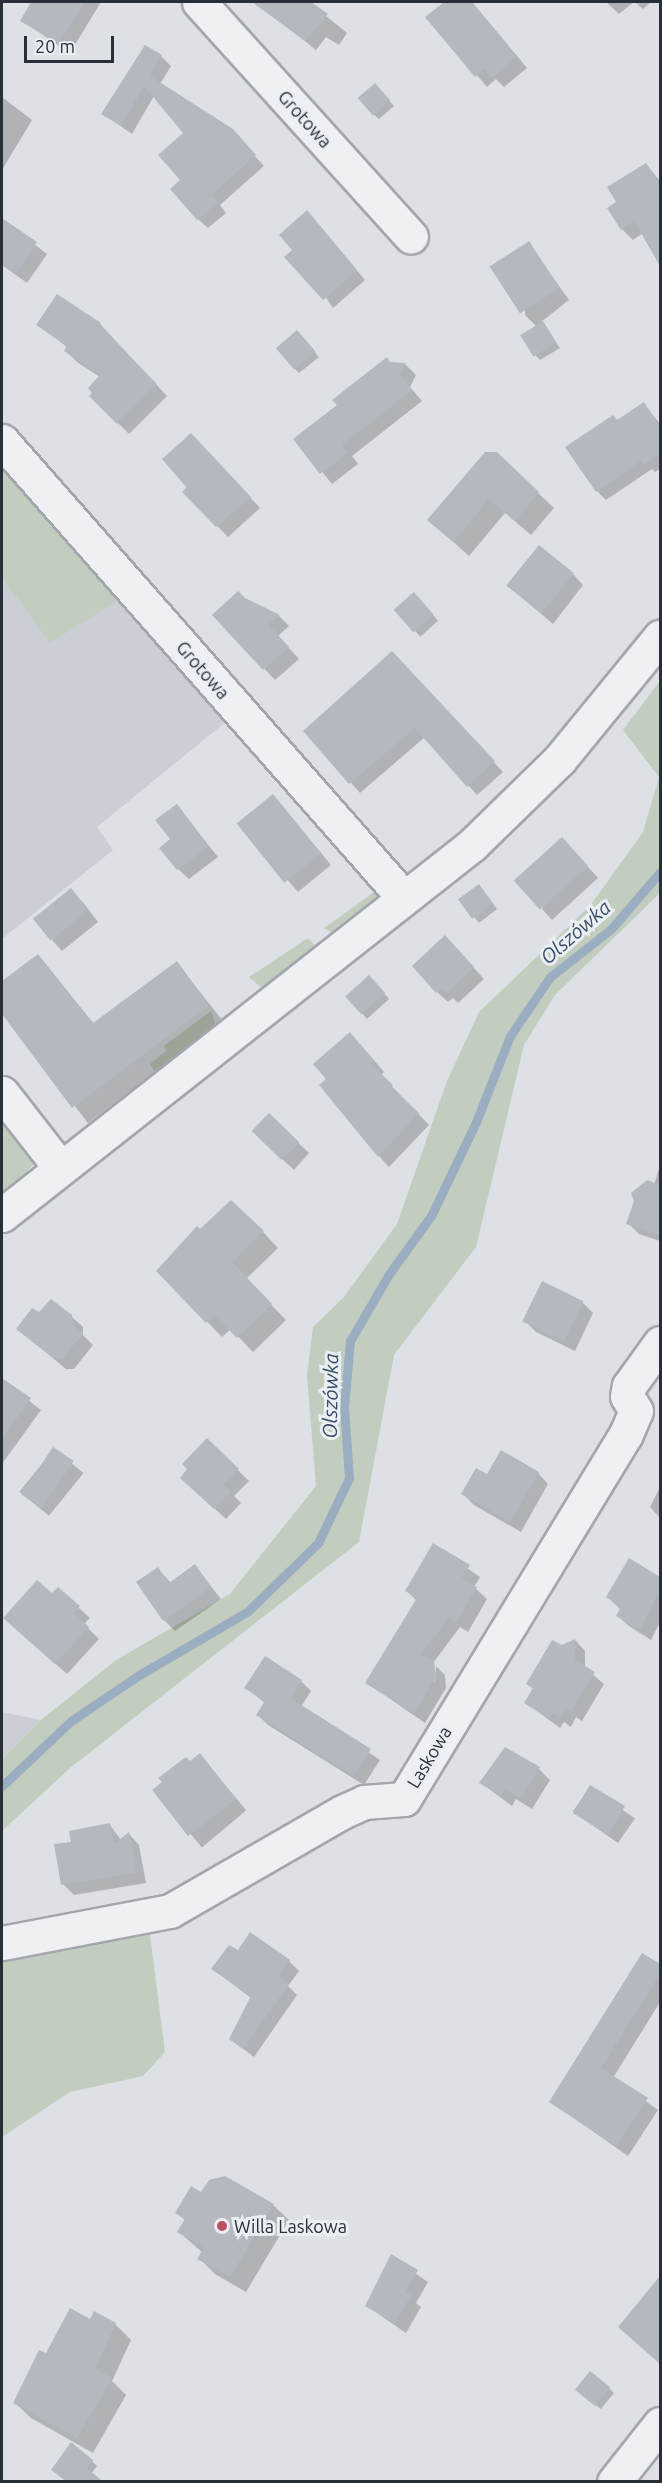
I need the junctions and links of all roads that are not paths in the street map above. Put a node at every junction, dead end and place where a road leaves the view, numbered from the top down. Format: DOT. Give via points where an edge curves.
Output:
graph roads {
  1 [pos="199,2"];
  2 [pos="411,237"];
  3 [pos="2,441"];
  4 [pos="660,637"];
  5 [pos="404,898"];
  6 [pos="2,1093"];
  7 [pos="59,1166"];
  8 [pos="2,1215"];
  9 [pos="660,1343"];
  10 [pos="648,1416"];
  11 [pos="2,1943"];
  12 [pos="660,2424"];
  13 [pos="614,2481"];
  1 -- 2 [label="street, Grotowa"];
  3 -- 5 [label="street, Grotowa"];
  4 -- 5 [label="street" via="603,712 518,803"];
  5 -- 7 [label="street"];
  6 -- 7 [label="street"];
  7 -- 8 [label="street"];
  9 -- 10 [label="street, Laskowa" via="629,1386 627,1396"];
  10 -- 11 [label="street, Laskowa" via="404,1800 364,1802 342,1812 170,1911"];
  12 -- 13 [label="street"];
}
